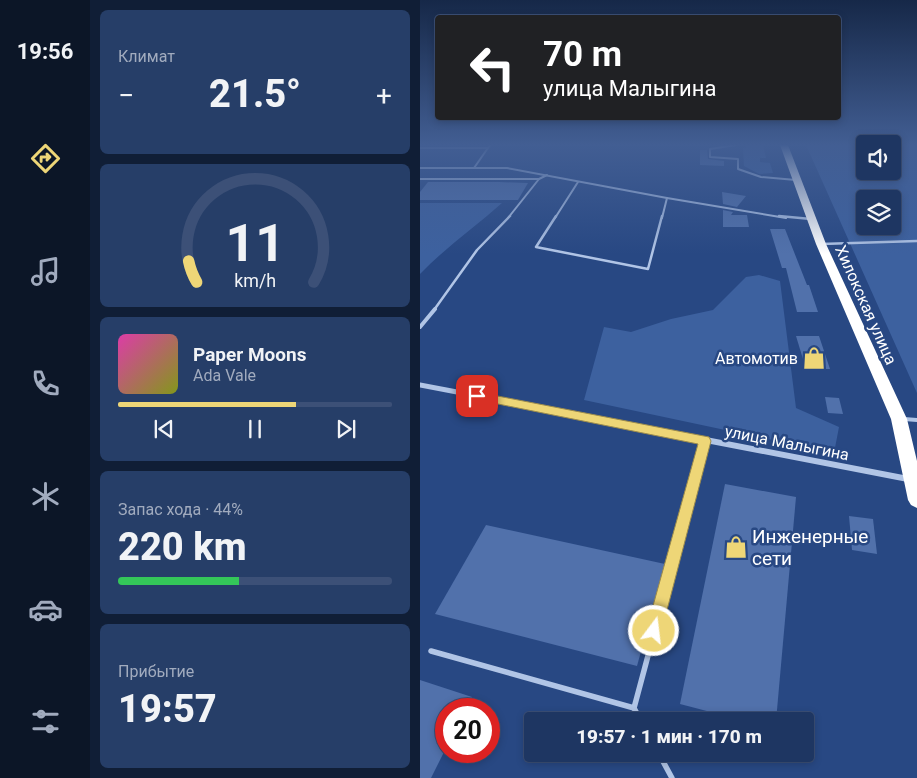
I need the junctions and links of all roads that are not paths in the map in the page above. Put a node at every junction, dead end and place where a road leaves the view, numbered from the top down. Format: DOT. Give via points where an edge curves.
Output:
graph roads {
  1 [pos="537,181"];
  2 [pos="575,181"];
  3 [pos="797,181"];
  4 [pos="578,182"];
  5 [pos="668,198"];
  6 [pos="811,219"];
  7 [pos="917,240"];
  8 [pos="822,244"];
  9 [pos="420,327"];
  10 [pos="420,385"];
  11 [pos="899,419"];
  12 [pos="917,420"];
  13 [pos="705,441"];
  14 [pos="913,480"];
  15 [pos="917,500"];
  16 [pos="431,651"];
  17 [pos="634,708"];
  18 [pos="636,712"];
  19 [pos="663,762"];
  20 [pos="672,778"];
  1 -- 9 [label="lane" via="477,250"];
  2 -- 4 [label="lane"];
  3 -- 6 [label="highway, Хилокская улица"];
  4 -- 5 [label="lane"];
  4 -- 5 [label="lane" via="536,246 648,269"];
  5 -- 6 [label="lane"];
  6 -- 8 [label="highway, Хилокская улица"];
  7 -- 8 [label="lane"];
  8 -- 11 [label="highway, Хилокская улица"];
  10 -- 13 [label="street, улица Малыгина"];
  11 -- 12 [label="lane"];
  11 -- 14 [label="highway, Хилокская улица"];
  13 -- 14 [label="street, улица Малыгина"];
  13 -- 17 [label="lane"];
  14 -- 15 [label="highway, Хилокская улица"];
  16 -- 17 [label="lane"];
  17 -- 18 [label="lane"];
  19 -- 20 [label="lane"];
}
